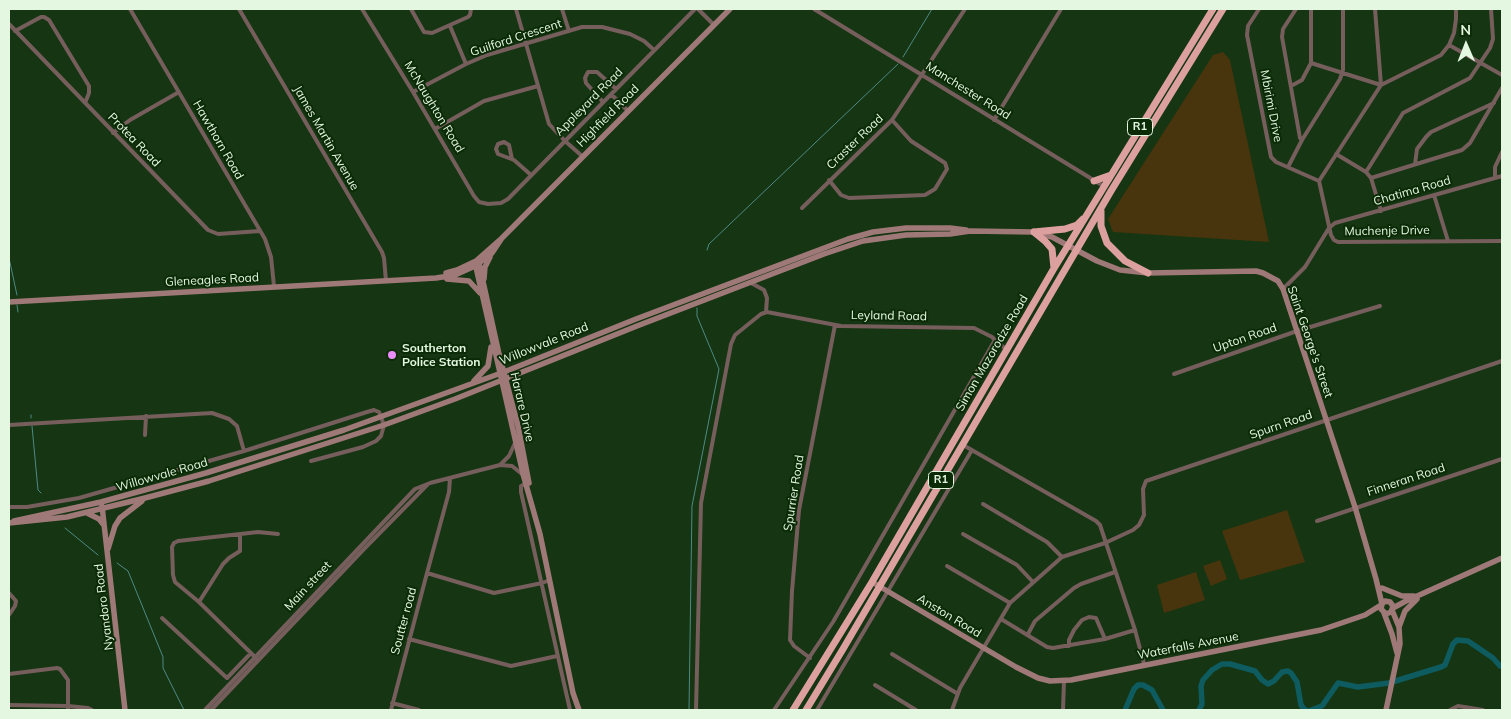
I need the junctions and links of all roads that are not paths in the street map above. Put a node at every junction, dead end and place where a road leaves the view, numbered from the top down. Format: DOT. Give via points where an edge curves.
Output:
graph roads {
  1 [pos="130,9"];
  2 [pos="239,9"];
  3 [pos="362,9"];
  4 [pos="411,9"];
  5 [pos="471,9"];
  6 [pos="516,9"];
  7 [pos="562,9"];
  8 [pos="696,9"];
  9 [pos="730,9"];
  10 [pos="814,9"];
  11 [pos="965,9"];
  12 [pos="1061,9"];
  13 [pos="1213,9"];
  14 [pos="1223,9"];
  15 [pos="1258,9"];
  16 [pos="1296,9"];
  17 [pos="1311,9"];
  18 [pos="1343,9"];
  19 [pos="1375,9"];
  20 [pos="1456,9"];
  21 [pos="1491,9"];
  22 [pos="9,24"];
  23 [pos="714,25"];
  24 [pos="450,26"];
  25 [pos="15,31"];
  26 [pos="569,31"];
  27 [pos="526,43"];
  28 [pos="1449,44"];
  29 [pos="654,50"];
  30 [pos="1311,63"];
  31 [pos="1481,63"];
  32 [pos="466,64"];
  33 [pos="1342,73"];
  34 [pos="922,74"];
  35 [pos="1502,75"];
  36 [pos="1381,85"];
  37 [pos="538,86"];
  38 [pos="1291,86"];
  39 [pos="1502,88"];
  40 [pos="616,89"];
  41 [pos="179,92"];
  42 [pos="413,92"];
  43 [pos="611,94"];
  44 [pos="603,102"];
  45 [pos="85,103"];
  46 [pos="1494,103"];
  47 [pos="628,111"];
  48 [pos="892,120"];
  49 [pos="994,120"];
  50 [pos="435,129"];
  51 [pos="113,133"];
  52 [pos="1302,140"];
  53 [pos="565,141"];
  54 [pos="1502,152"];
  55 [pos="1336,154"];
  56 [pos="582,156"];
  57 [pos="512,159"];
  58 [pos="1415,164"];
  59 [pos="1288,167"];
  60 [pos="1366,172"];
  61 [pos="531,175"];
  62 [pos="1111,175"];
  63 [pos="1502,176"];
  64 [pos="1372,178"];
  65 [pos="1495,178"];
  66 [pos="829,180"];
  67 [pos="1094,181"];
  68 [pos="1319,181"];
  69 [pos="1108,189"];
  70 [pos="1434,195"];
  71 [pos="495,204"];
  72 [pos="802,208"];
  73 [pos="1101,208"];
  74 [pos="1380,211"];
  75 [pos="1088,216"];
  76 [pos="1329,228"];
  77 [pos="260,231"];
  78 [pos="970,231"];
  79 [pos="1034,232"];
  80 [pos="502,238"];
  81 [pos="1448,241"];
  82 [pos="1502,241"];
  83 [pos="1073,248"];
  84 [pos="492,253"];
  85 [pos="476,263"];
  86 [pos="1053,270"];
  87 [pos="1148,273"];
  88 [pos="436,278"];
  89 [pos="764,278"];
  90 [pos="416,279"];
  91 [pos="386,280"];
  92 [pos="751,282"];
  93 [pos="483,284"];
  94 [pos="274,286"];
  95 [pos="1283,289"];
  96 [pos="764,290"];
  97 [pos="481,294"];
  98 [pos="9,302"];
  99 [pos="1380,306"];
  100 [pos="766,312"];
  101 [pos="835,325"];
  102 [pos="1297,330"];
  103 [pos="492,340"];
  104 [pos="995,340"];
  105 [pos="1007,350"];
  106 [pos="499,354"];
  107 [pos="1502,362"];
  108 [pos="521,365"];
  109 [pos="502,372"];
  110 [pos="519,373"];
  111 [pos="1174,374"];
  112 [pos="504,379"];
  113 [pos="472,383"];
  114 [pos="489,385"];
  115 [pos="507,394"];
  116 [pos="146,416"];
  117 [pos="381,417"];
  118 [pos="1327,420"];
  119 [pos="9,425"];
  120 [pos="384,425"];
  121 [pos="145,435"];
  122 [pos="515,442"];
  123 [pos="962,445"];
  124 [pos="972,450"];
  125 [pos="244,452"];
  126 [pos="1502,459"];
  127 [pos="311,461"];
  128 [pos="500,465"];
  129 [pos="523,474"];
  130 [pos="450,478"];
  131 [pos="525,484"];
  132 [pos="530,497"];
  133 [pos="145,498"];
  134 [pos="101,502"];
  135 [pos="983,504"];
  136 [pos="9,506"];
  137 [pos="1354,507"];
  138 [pos="102,510"];
  139 [pos="86,513"];
  140 [pos="1317,521"];
  141 [pos="9,523"];
  142 [pos="103,524"];
  143 [pos="240,534"];
  144 [pos="278,534"];
  145 [pos="962,534"];
  146 [pos="1105,543"];
  147 [pos="107,550"];
  148 [pos="1062,557"];
  149 [pos="1502,558"];
  150 [pos="947,566"];
  151 [pos="1115,572"];
  152 [pos="427,573"];
  153 [pos="861,575"];
  154 [pos="1376,579"];
  155 [pos="550,580"];
  156 [pos="872,582"];
  157 [pos="1033,582"];
  158 [pos="542,584"];
  159 [pos="880,586"];
  160 [pos="1382,588"];
  161 [pos="887,591"];
  162 [pos="9,593"];
  163 [pos="1421,596"];
  164 [pos="199,602"];
  165 [pos="1010,603"];
  166 [pos="1381,604"];
  167 [pos="1391,606"];
  168 [pos="1383,612"];
  169 [pos="864,614"];
  170 [pos="9,615"];
  171 [pos="1365,615"];
  172 [pos="162,618"];
  173 [pos="872,619"];
  174 [pos="1001,619"];
  175 [pos="1399,627"];
  176 [pos="1135,630"];
  177 [pos="1028,634"];
  178 [pos="410,639"];
  179 [pos="1105,639"];
  180 [pos="1069,646"];
  181 [pos="984,649"];
  182 [pos="892,654"];
  183 [pos="557,656"];
  184 [pos="255,657"];
  185 [pos="810,658"];
  186 [pos="1398,658"];
  187 [pos="1144,664"];
  188 [pos="1016,667"];
  189 [pos="9,674"];
  190 [pos="1064,681"];
  191 [pos="875,685"];
  192 [pos="958,694"];
  193 [pos="392,703"];
  194 [pos="9,705"];
  195 [pos="68,708"];
  196 [pos="10,710"];
  197 [pos="92,710"];
  198 [pos="125,710"];
  199 [pos="205,710"];
  200 [pos="211,710"];
  201 [pos="390,710"];
  202 [pos="419,710"];
  203 [pos="570,710"];
  204 [pos="579,710"];
  205 [pos="696,710"];
  206 [pos="774,710"];
  207 [pos="793,710"];
  208 [pos="806,710"];
  209 [pos="817,710"];
  210 [pos="916,710"];
  211 [pos="952,710"];
  212 [pos="1062,710"];
  213 [pos="1386,710"];
  214 [pos="1450,710"];
  215 [pos="1483,710"];
  1 -- 41 [label="street, Hawthorn Road"];
  2 -- 91 [label="street, James Martin Avenue" via="382,252"];
  3 -- 42 [label="street, McNaughton Road"];
  4 -- 24 [label="street" via="424,32 432,33"];
  5 -- 24 [label="street" via="468,17"];
  6 -- 27 [label="street"];
  7 -- 26 [label="street"];
  8 -- 23 [label="street"];
  8 -- 29 [label="street, Appleyard Road"];
  9 -- 23 [label="main road, Highfield Road"];
  10 -- 34 [label="street, Manchester Road"];
  11 -- 34 [label="street, Craster Road"];
  12 -- 49 [label="street"];
  13 -- 62 [label="highway, Simon Mazorodze Road / R1"];
  14 -- 69 [label="highway, Simon Mazorodze Road / R1" via="1127,166"];
  15 -- 59 [label="street, Mbirimi Drive" via="1248,26 1248,40 1271,156"];
  16 -- 38 [label="street" via="1282,37"];
  17 -- 30 [label="street"];
  18 -- 33 [label="street"];
  19 -- 36 [label="street"];
  20 -- 28 [label="street" via="1454,33"];
  21 -- 31 [label="street" via="1493,39"];
  22 -- 25 [label="street, Protea Road"];
  23 -- 47 [label="main road, Highfield Road"];
  24 -- 32 [label="street"];
  25 -- 45 [label="street, Protea Road"];
  25 -- 45 [label="street" via="41,17 49,20 89,86"];
  26 -- 27 [label="street, Guilford Crescent"];
  26 -- 29 [label="street, Guilford Crescent" via="594,26 608,28 639,38"];
  27 -- 32 [label="street, Guilford Crescent"];
  27 -- 37 [label="street"];
  28 -- 31 [label="street"];
  28 -- 36 [label="street" via="1441,55"];
  29 -- 40 [label="street, Appleyard Road"];
  30 -- 33 [label="street"];
  30 -- 38 [label="street" via="1302,80"];
  31 -- 35 [label="street"];
  31 -- 60 [label="street" via="1470,78 1403,113"];
  32 -- 42 [label="street, Guilford Crescent"];
  33 -- 36 [label="street"];
  33 -- 52 [label="street"];
  34 -- 48 [label="street, Craster Road"];
  34 -- 49 [label="street, Manchester Road"];
  36 -- 55 [label="street"];
  37 -- 50 [label="street" via="484,101"];
  37 -- 53 [label="street" via="550,124"];
  38 -- 52 [label="street"];
  39 -- 46 [label="street"];
  40 -- 43 [label="street, Appleyard Road"];
  40 -- 44 [label="street" via="597,72 588,72 586,83"];
  41 -- 51 [label="street"];
  41 -- 77 [label="street, Hawthorn Road"];
  42 -- 50 [label="street, McNaughton Road"];
  43 -- 44 [label="street, Appleyard Road"];
  43 -- 47 [label="street"];
  44 -- 53 [label="street, Appleyard Road"];
  45 -- 51 [label="street, Protea Road"];
  46 -- 58 [label="street" via="1467,147"];
  46 -- 58 [label="street" via="1431,132 1417,149"];
  47 -- 56 [label="main road, Highfield Road"];
  48 -- 66 [label="street, Craster Road"];
  48 -- 66 [label="street" via="912,141 946,164 947,169 935,189 925,195 849,198 841,195"];
  49 -- 67 [label="street, Manchester Road"];
  50 -- 71 [label="street, McNaughton Road" via="474,196 480,202"];
  51 -- 77 [label="street, Protea Road" via="208,230 218,234"];
  52 -- 59 [label="street"];
  53 -- 56 [label="street"];
  53 -- 61 [label="street, Appleyard Road"];
  54 -- 65 [label="street" via="1494,167"];
  55 -- 60 [label="street"];
  55 -- 68 [label="street"];
  56 -- 80 [label="main road, Highfield Road"];
  57 -- 57 [label="street" via="509,145 504,142 498,144 498,154"];
  57 -- 61 [label="street"];
  58 -- 64 [label="street"];
  59 -- 68 [label="street, Mbirimi Drive"];
  60 -- 64 [label="street"];
  61 -- 71 [label="street, Appleyard Road" via="508,199"];
  62 -- 67 [label="highway"];
  62 -- 69 [label="highway, Simon Mazorodze Road / R1"];
  63 -- 65 [label="street, Chatima Road"];
  64 -- 74 [label="street"];
  65 -- 70 [label="street, Chatima Road"];
  66 -- 72 [label="street, Craster Road"];
  67 -- 69 [label="street, Manchester Road"];
  68 -- 76 [label="street, Muchenje Drive"];
  69 -- 73 [label="highway, Simon Mazorodze Road / R1"];
  69 -- 75 [label="highway, Simon Mazorodze Road / R1"];
  70 -- 74 [label="street, Chatima Road"];
  70 -- 81 [label="street"];
  73 -- 83 [label="highway, Simon Mazorodze Road / R1"];
  73 -- 87 [label="highway" via="1101,226 1107,243 1125,261"];
  74 -- 76 [label="street, Chatima Road" via="1335,223"];
  75 -- 79 [label="highway" via="1072,227"];
  75 -- 83 [label="highway, Simon Mazorodze Road / R1"];
  76 -- 81 [label="street, Muchenje Drive" via="1334,240 1344,243"];
  76 -- 95 [label="street" via="1305,268"];
  77 -- 94 [label="street, Hawthorn Road" via="269,249"];
  78 -- 79 [label="main road, Willowvale Road"];
  78 -- 89 [label="main road, Willowvale Road" via="874,239"];
  78 -- 108 [label="main road, Willowvale Road" via="906,228 855,236"];
  79 -- 83 [label="main road, Willowvale Road"];
  79 -- 86 [label="highway" via="1052,250"];
  80 -- 84 [label="main road, Highfield Road"];
  80 -- 85 [label="main road, Highfield Road"];
  81 -- 82 [label="street, Muchenje Drive"];
  83 -- 86 [label="highway, Simon Mazorodze Road / R1"];
  83 -- 87 [label="main road, Saint George's Street" via="1111,267"];
  83 -- 123 [label="highway, Simon Mazorodze Road / R1"];
  84 -- 85 [label="main road, Highfield Road"];
  84 -- 93 [label="main road" via="485,267"];
  85 -- 88 [label="main road, Gleneagles Road" via="455,275"];
  85 -- 90 [label="main road, Gleneagles Road"];
  85 -- 93 [label="main road, Harare Drive"];
  85 -- 97 [label="main road, Harare Drive"];
  86 -- 105 [label="highway, Simon Mazorodze Road / R1"];
  87 -- 95 [label="main road, Saint George's Street" via="1256,272 1271,276"];
  88 -- 90 [label="main road, Gleneagles Road"];
  88 -- 97 [label="main road" via="469,281"];
  89 -- 92 [label="main road, Willowvale Road"];
  89 -- 96 [label="street"];
  90 -- 91 [label="main road, Gleneagles Road"];
  91 -- 94 [label="main road, Gleneagles Road"];
  92 -- 96 [label="street"];
  92 -- 110 [label="main road, Willowvale Road"];
  93 -- 106 [label="main road, Harare Drive"];
  94 -- 98 [label="main road, Gleneagles Road"];
  95 -- 102 [label="main road, Saint George's Street"];
  96 -- 100 [label="street"];
  97 -- 103 [label="main road, Harare Drive"];
  99 -- 102 [label="street, Upton Road"];
  100 -- 101 [label="street, Leyland Road"];
  100 -- 205 [label="street" via="738,331 732,340 701,503"];
  101 -- 104 [label="street, Leyland Road" via="970,327"];
  101 -- 185 [label="street, Spurrier Road" via="799,510 792,591 790,640"];
  102 -- 111 [label="street, Upton Road"];
  102 -- 118 [label="main road, Saint George's Street"];
  103 -- 109 [label="main road, Harare Drive"];
  103 -- 113 [label="main road" via="488,366"];
  104 -- 105 [label="street, Leyland Road"];
  104 -- 153 [label="street"];
  105 -- 156 [label="highway, Simon Mazorodze Road / R1"];
  106 -- 108 [label="main road" via="509,365"];
  106 -- 109 [label="main road, Harare Drive"];
  107 -- 118 [label="street, Spurn Road"];
  108 -- 109 [label="main road, Willowvale Road"];
  109 -- 112 [label="main road, Harare Drive"];
  109 -- 113 [label="main road, Willowvale Road"];
  110 -- 112 [label="main road, Willowvale Road"];
  110 -- 115 [label="main road"];
  112 -- 114 [label="main road, Willowvale Road"];
  112 -- 115 [label="main road, Harare Drive"];
  113 -- 117 [label="main road, Willowvale Road"];
  114 -- 115 [label="main road"];
  114 -- 120 [label="main road, Willowvale Road"];
  115 -- 122 [label="main road, Harare Drive"];
  115 -- 132 [label="main road, Harare Drive" via="518,426"];
  116 -- 119 [label="street"];
  116 -- 121 [label="street"];
  116 -- 125 [label="street" via="218,414 237,426"];
  117 -- 120 [label="street"];
  117 -- 125 [label="street" via="377,410 367,412"];
  117 -- 134 [label="main road, Willowvale Road" via="206,473"];
  118 -- 137 [label="main road, Saint George's Street"];
  118 -- 146 [label="street, Spurn Road" via="1146,481 1143,489 1144,514 1139,525"];
  120 -- 127 [label="street" via="381,436 363,447"];
  120 -- 133 [label="main road, Willowvale Road"];
  122 -- 128 [label="street" via="509,456"];
  122 -- 129 [label="main road, Harare Drive"];
  123 -- 124 [label="street"];
  123 -- 159 [label="highway, Simon Mazorodze Road / R1"];
  124 -- 146 [label="street" via="1093,518 1100,526"];
  124 -- 161 [label="street"];
  125 -- 136 [label="street" via="79,498 27,507"];
  126 -- 137 [label="street, Finneran Road"];
  128 -- 129 [label="street" via="512,466"];
  128 -- 130 [label="street, Main street"];
  129 -- 131 [label="main road, Harare Drive"];
  130 -- 152 [label="street"];
  130 -- 184 [label="street, Main street" via="430,483 411,493"];
  131 -- 132 [label="main road, Harare Drive"];
  131 -- 158 [label="street" via="521,486 521,492"];
  132 -- 155 [label="main road, Harare Drive"];
  133 -- 138 [label="main road, Willowvale Road"];
  133 -- 147 [label="main road" via="120,518"];
  134 -- 138 [label="main road, Nyandoro Road"];
  134 -- 141 [label="main road, Willowvale Road"];
  135 -- 148 [label="street" via="1047,542"];
  137 -- 140 [label="street, Finneran Road"];
  137 -- 154 [label="main road, Saint George's Street"];
  138 -- 139 [label="main road, Willowvale Road"];
  138 -- 142 [label="main road, Nyandoro Road"];
  139 -- 141 [label="main road, Willowvale Road"];
  139 -- 142 [label="main road"];
  142 -- 147 [label="main road, Nyandoro Road"];
  143 -- 144 [label="street"];
  143 -- 164 [label="street" via="240,551 223,564"];
  143 -- 164 [label="street" via="172,544 175,582"];
  145 -- 157 [label="street" via="1017,565"];
  146 -- 148 [label="street"];
  146 -- 151 [label="street"];
  147 -- 198 [label="main road, Nyandoro Road"];
  148 -- 157 [label="street"];
  149 -- 163 [label="main road"];
  150 -- 165 [label="street"];
  151 -- 176 [label="street"];
  151 -- 177 [label="street" via="1074,588 1035,621"];
  152 -- 158 [label="street, Soutter road" via="494,594"];
  152 -- 178 [label="street, Soutter road"];
  153 -- 156 [label="street"];
  153 -- 185 [label="street"];
  154 -- 160 [label="main road, Saint George's Street"];
  154 -- 166 [label="main road, Saint George's Street"];
  155 -- 158 [label="street, Soutter road"];
  155 -- 204 [label="main road, Harare Drive"];
  156 -- 159 [label="main road, Anston Road"];
  156 -- 207 [label="highway, Simon Mazorodze Road / R1"];
  157 -- 165 [label="street"];
  158 -- 183 [label="street"];
  159 -- 161 [label="main road, Anston Road"];
  159 -- 169 [label="highway, Simon Mazorodze Road / R1"];
  160 -- 163 [label="main road" via="1402,596"];
  160 -- 167 [label="main road, Saint George's Street"];
  161 -- 173 [label="street"];
  161 -- 181 [label="main road, Anston Road"];
  162 -- 170 [label="street" via="16,601"];
  163 -- 167 [label="main road"];
  163 -- 175 [label="main road" via="1405,611"];
  164 -- 184 [label="street"];
  165 -- 174 [label="street"];
  166 -- 167 [label="main road, Waterfalls Avenue" via="1385,601"];
  166 -- 168 [label="main road, Saint George's Street"];
  166 -- 171 [label="main road, Waterfalls Avenue"];
  167 -- 168 [label="main road, Waterfalls Avenue" via="1388,614"];
  167 -- 175 [label="main road, Saint George's Street"];
  168 -- 171 [label="main road, Waterfalls Avenue"];
  168 -- 186 [label="main road, Saint George's Street"];
  169 -- 173 [label="street"];
  169 -- 208 [label="highway, Simon Mazorodze Road / R1"];
  171 -- 187 [label="main road, Waterfalls Avenue" via="1304,634"];
  172 -- 184 [label="street" via="227,678"];
  173 -- 209 [label="street"];
  174 -- 177 [label="street"];
  174 -- 181 [label="street"];
  175 -- 186 [label="main road"];
  176 -- 179 [label="street"];
  176 -- 187 [label="street"];
  177 -- 180 [label="street" via="1053,648"];
  178 -- 183 [label="street" via="511,666"];
  178 -- 193 [label="street, Soutter road"];
  179 -- 180 [label="street"];
  179 -- 180 [label="street" via="1096,618 1089,617 1074,630"];
  181 -- 188 [label="main road, Anston Road"];
  181 -- 192 [label="street"];
  182 -- 192 [label="street"];
  183 -- 203 [label="street"];
  184 -- 199 [label="street, Main street"];
  184 -- 200 [label="street, Main street"];
  185 -- 206 [label="street"];
  186 -- 213 [label="main road"];
  187 -- 190 [label="main road, Waterfalls Avenue"];
  188 -- 190 [label="main road, Waterfalls Avenue" via="1044,680"];
  189 -- 195 [label="street" via="60,669 68,680"];
  190 -- 212 [label="street"];
  191 -- 210 [label="street"];
  192 -- 211 [label="street"];
  193 -- 201 [label="street, Soutter road"];
  193 -- 202 [label="street"];
  194 -- 195 [label="street"];
  194 -- 196 [label="street"];
  195 -- 197 [label="street"];
  214 -- 215 [label="street" via="1458,706"];
}
